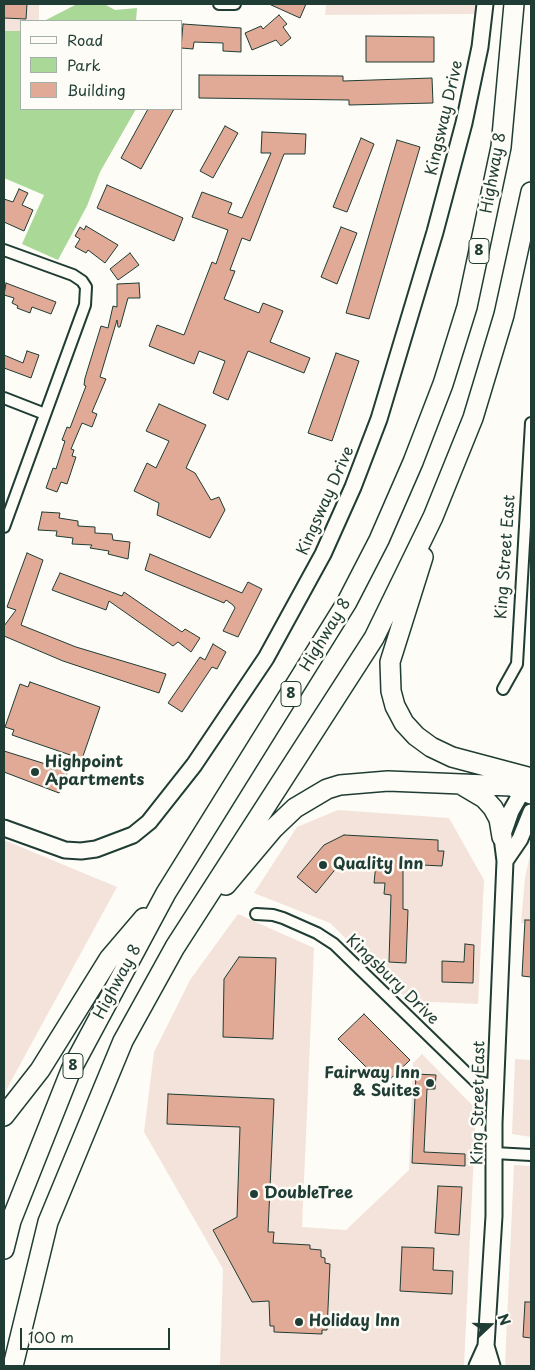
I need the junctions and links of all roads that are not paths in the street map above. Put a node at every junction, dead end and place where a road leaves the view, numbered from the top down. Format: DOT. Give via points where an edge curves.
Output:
graph roads {
  1 [pos="219,4"];
  2 [pos="235,4"];
  3 [pos="485,4"];
  4 [pos="514,4"];
  5 [pos="531,192"];
  6 [pos="4,250"];
  7 [pos="4,398"];
  8 [pos="45,414"];
  9 [pos="531,423"];
  10 [pos="530,463"];
  11 [pos="433,517"];
  12 [pos="4,527"];
  13 [pos="503,689"];
  14 [pos="529,783"];
  15 [pos="462,784"];
  16 [pos="531,812"];
  17 [pos="4,828"];
  18 [pos="502,836"];
  19 [pos="505,861"];
  20 [pos="166,893"];
  21 [pos="202,905"];
  22 [pos="256,914"];
  23 [pos="495,1085"];
  24 [pos="4,1116"];
  25 [pos="494,1153"];
  26 [pos="531,1155"];
  27 [pos="4,1248"];
  28 [pos="486,1346"];
  29 [pos="13,1366"];
  30 [pos="477,1366"];
  31 [pos="492,1366"];
  1 -- 2 [label="street"];
  3 -- 17 [label="street, Kingsway Drive" via="480,47 464,123 379,419 323,554 266,658 194,765 150,822 133,835 96,850 81,851 65,850"];
  4 -- 20 [label="highway, Highway 8 / 8" via="501,147 467,307 443,384 413,462 347,602"];
  5 -- 11 [label="highway, Highway 8 / 8" via="504,315 474,418"];
  6 -- 8 [label="street" via="74,275 86,288 85,306"];
  7 -- 8 [label="street"];
  8 -- 12 [label="street"];
  9 -- 10 [label="street, King Street East"];
  10 -- 13 [label="street, King Street East" via="517,664"];
  11 -- 14 [label="highway" via="414,590 390,662 395,706 404,723 431,746 452,757"];
  11 -- 21 [label="highway, Highway 8 / 8" via="374,638"];
  14 -- 15 [label="highway" via="510,786"];
  14 -- 18 [label="street, King Street East" via="509,816"];
  15 -- 18 [label="highway" via="494,808"];
  15 -- 21 [label="highway" via="368,781 327,789 295,808 274,828 232,880"];
  16 -- 19 [label="street" via="520,839"];
  18 -- 19 [label="street, King Street East"];
  19 -- 23 [label="street, King Street East"];
  20 -- 24 [label="highway" via="108,960 40,1070"];
  20 -- 27 [label="highway, Highway 8 / 8" via="71,1070 11,1221"];
  21 -- 29 [label="highway, Highway 8 / 8" via="122,1041 48,1222"];
  22 -- 23 [label="street, Kingsbury Drive" via="283,918 334,944 476,1082"];
  23 -- 25 [label="street, King Street East"];
  25 -- 26 [label="street"];
  25 -- 28 [label="street, King Street East" via="494,1216"];
  28 -- 30 [label="street, King Street East"];
  28 -- 31 [label="street, King Street East"];
}
